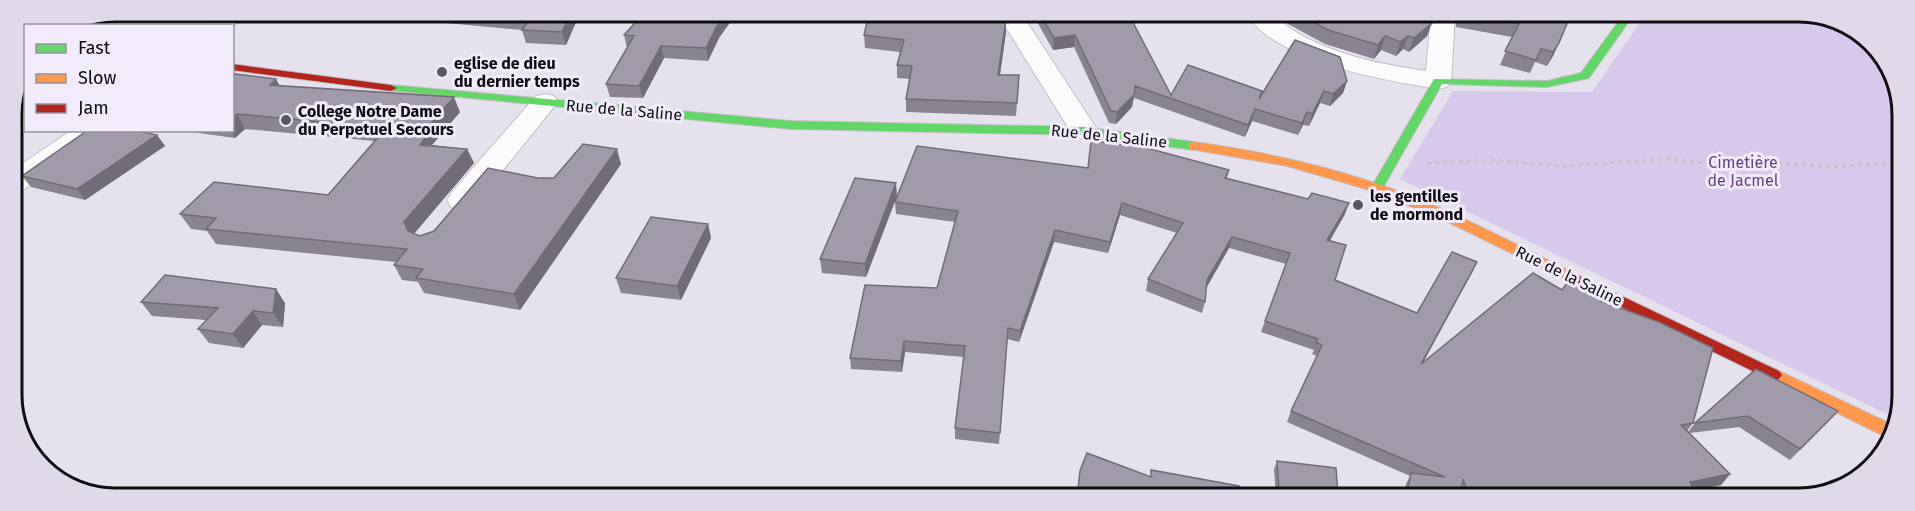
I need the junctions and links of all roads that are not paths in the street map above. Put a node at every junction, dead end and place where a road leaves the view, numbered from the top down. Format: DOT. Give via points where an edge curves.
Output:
graph roads {
  1 [pos="1015,22"];
  2 [pos="1266,22"];
  3 [pos="1442,22"];
  4 [pos="1623,22"];
  5 [pos="234,67"];
  6 [pos="1438,81"];
  7 [pos="545,102"];
  8 [pos="1084,130"];
  9 [pos="89,132"];
  10 [pos="23,176"];
  11 [pos="1377,188"];
  12 [pos="444,220"];
  13 [pos="1886,429"];
  1 -- 8 [label="street"];
  2 -- 6 [label="street" via="1281,36 1368,70"];
  3 -- 6 [label="street"];
  4 -- 6 [label="street" via="1585,76 1547,84"];
  5 -- 7 [label="street, Rue de la Saline" via="364,85"];
  6 -- 11 [label="street"];
  7 -- 8 [label="street, Rue de la Saline" via="790,125"];
  7 -- 12 [label="street"];
  8 -- 11 [label="street, Rue de la Saline" via="1248,153"];
  9 -- 10 [label="street"];
  11 -- 13 [label="street, Rue de la Saline" via="1428,208"];
}
